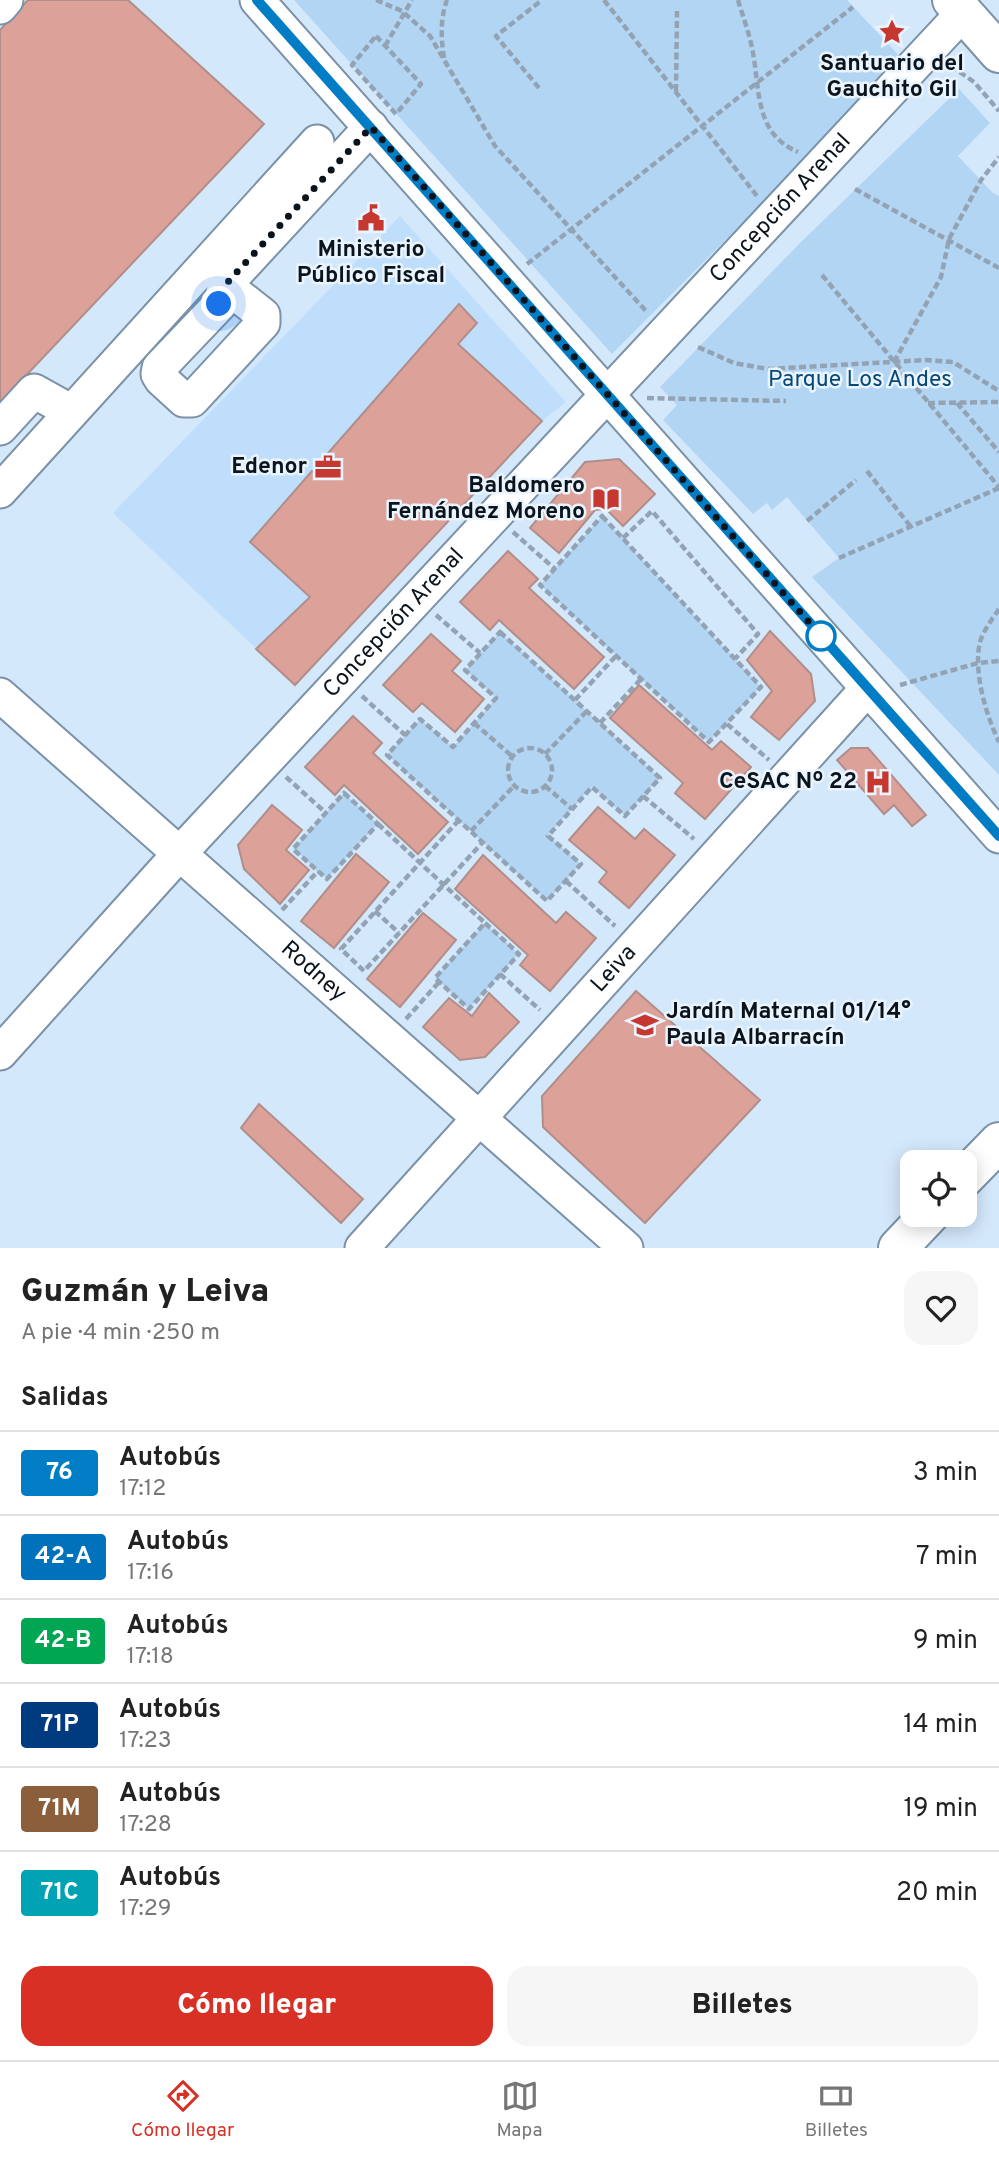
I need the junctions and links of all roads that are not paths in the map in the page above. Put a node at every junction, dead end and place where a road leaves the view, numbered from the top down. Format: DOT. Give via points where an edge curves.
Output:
graph roads {
  1 [pos="6,0"];
  2 [pos="257,0"];
  3 [pos="957,6"];
  4 [pos="0,7"];
  5 [pos="999,54"];
  6 [pos="371,127"];
  7 [pos="317,142"];
  8 [pos="225,285"];
  9 [pos="607,394"];
  10 [pos="70,411"];
  11 [pos="0,428"];
  12 [pos="0,491"];
  13 [pos="867,688"];
  14 [pos="0,695"];
  15 [pos="999,836"];
  16 [pos="180,853"];
  17 [pos="0,1053"];
  18 [pos="481,1119"];
  19 [pos="999,1142"];
  20 [pos="977,1165"];
  21 [pos="918,1227"];
  22 [pos="362,1248"];
  23 [pos="626,1248"];
  24 [pos="898,1248"];
  1 -- 4 [label="street"];
  2 -- 6 [label="street"];
  3 -- 5 [label="main road"];
  3 -- 9 [label="street, Concepción Arenal" via="774,215"];
  6 -- 8 [label="street"];
  6 -- 9 [label="street"];
  7 -- 10 [label="street"];
  9 -- 13 [label="street"];
  9 -- 16 [label="street, Concepción Arenal"];
  10 -- 11 [label="street" via="34,391"];
  10 -- 12 [label="street"];
  13 -- 15 [label="street"];
  13 -- 18 [label="street, Leiva"];
  14 -- 16 [label="street, Rodney"];
  16 -- 17 [label="street, Concepción Arenal"];
  16 -- 18 [label="street, Rodney"];
  18 -- 22 [label="street, Leiva"];
  18 -- 23 [label="street, Rodney"];
  19 -- 20 [label="main road"];
  21 -- 24 [label="main road"];
}
